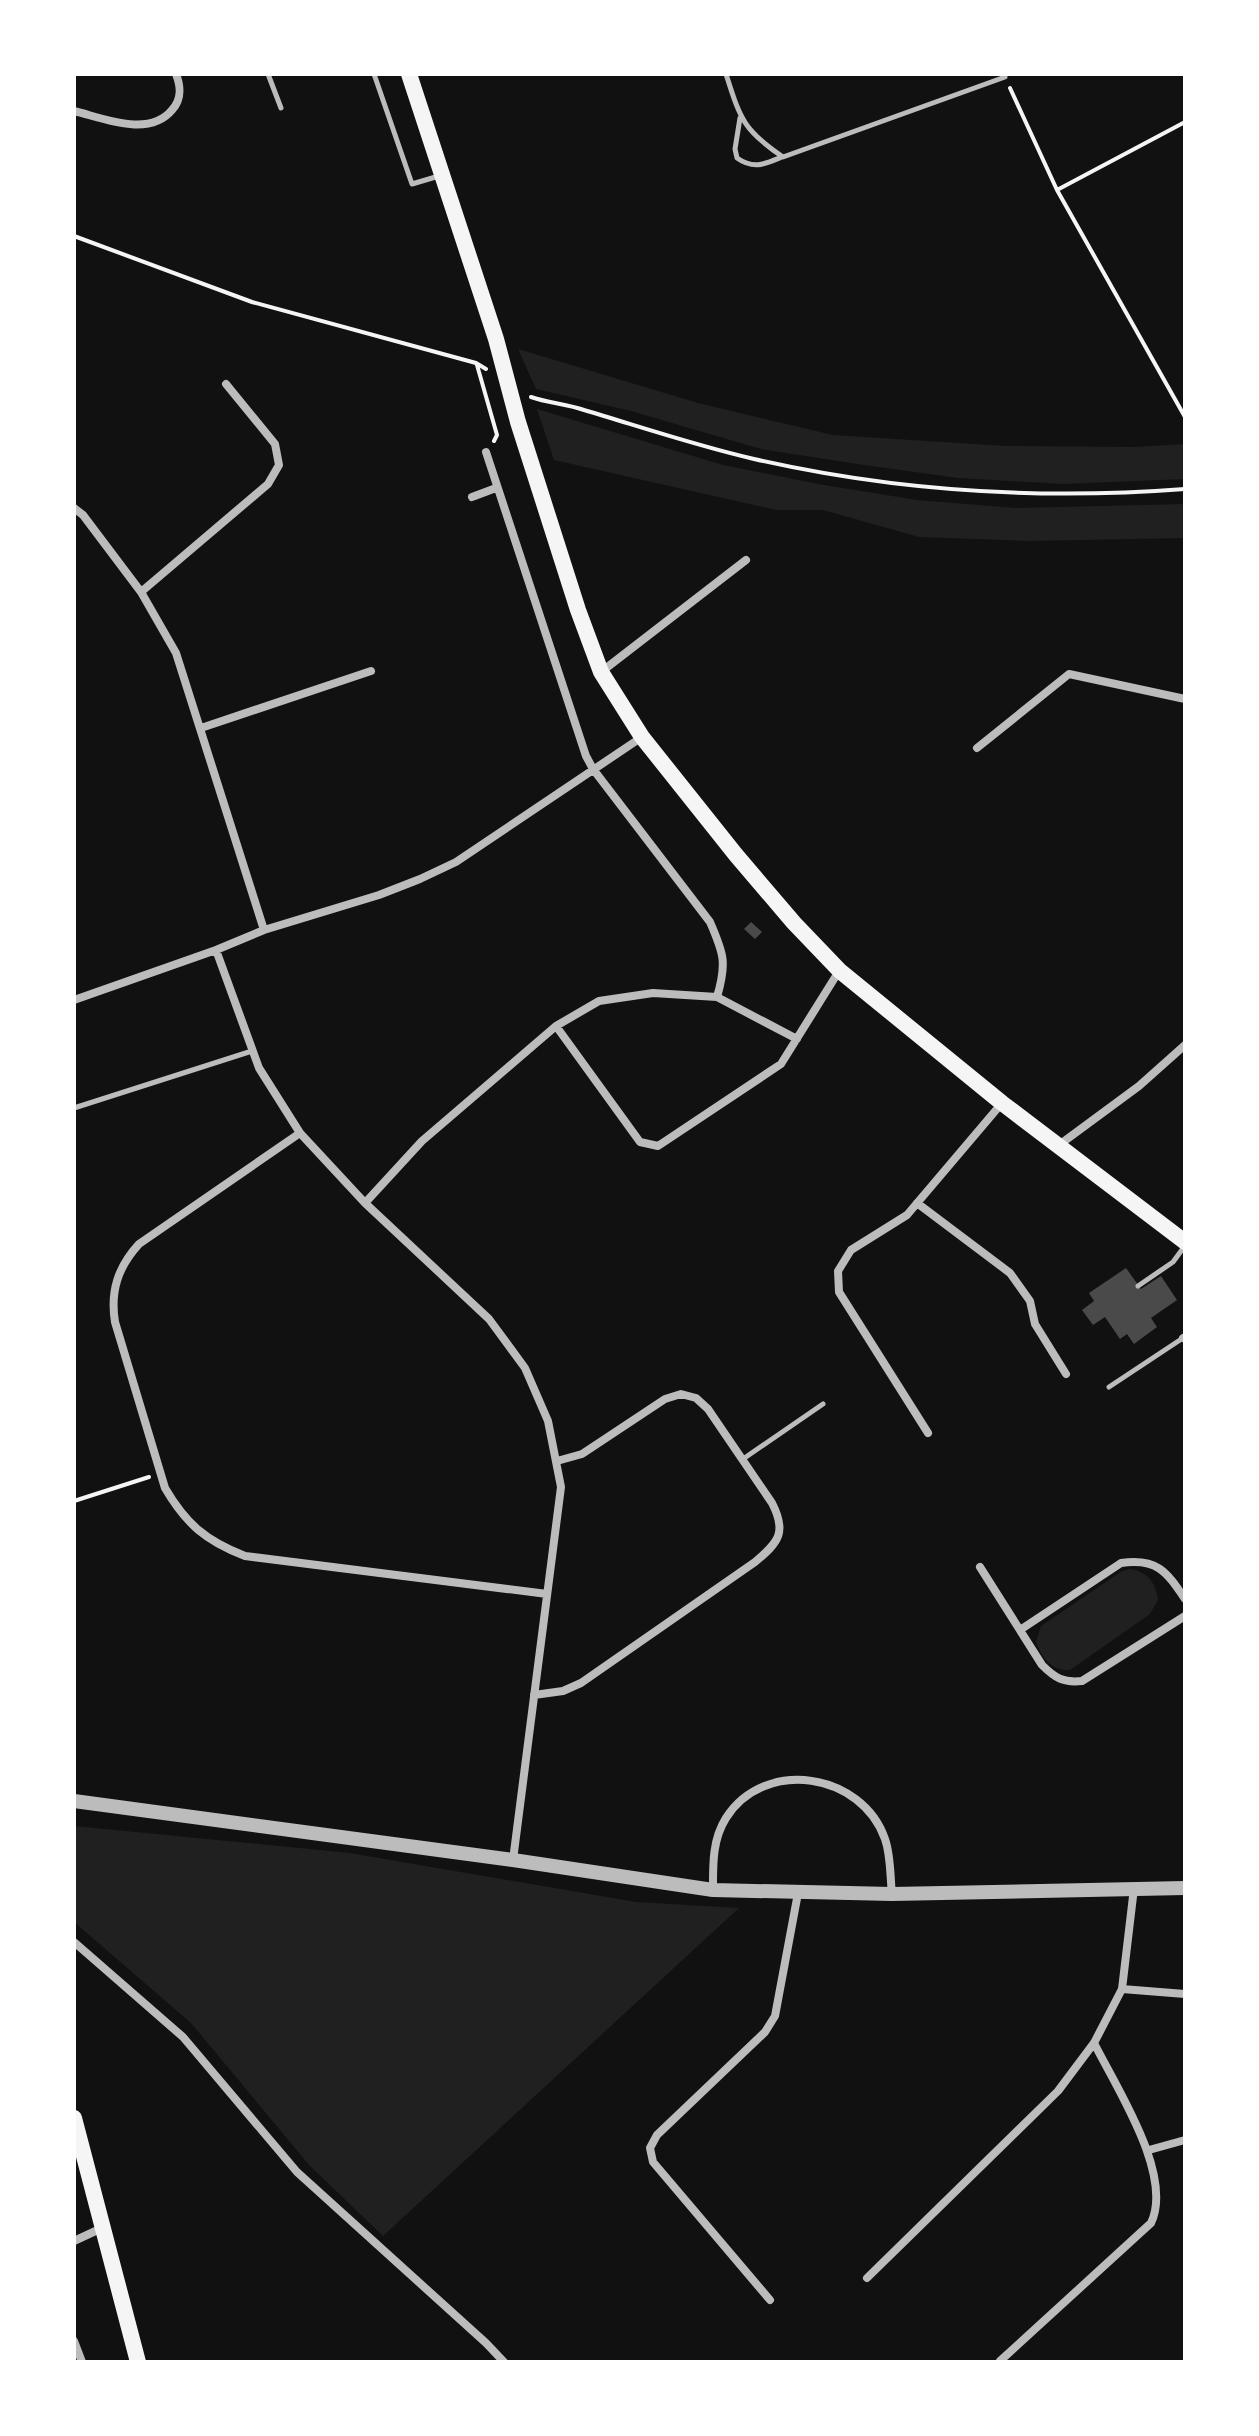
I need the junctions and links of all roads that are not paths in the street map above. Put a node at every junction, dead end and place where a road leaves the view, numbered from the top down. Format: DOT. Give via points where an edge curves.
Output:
graph roads {
  1 [pos="176,74"];
  2 [pos="268,74"];
  3 [pos="374,74"];
  4 [pos="409,74"];
  5 [pos="726,74"];
  6 [pos="1005,77"];
  7 [pos="281,108"];
  8 [pos="74,111"];
  9 [pos="740,118"];
  10 [pos="783,157"];
  11 [pos="443,174"];
  12 [pos="226,384"];
  13 [pos="486,452"];
  14 [pos="496,488"];
  15 [pos="472,497"];
  16 [pos="74,508"];
  17 [pos="746,560"];
  18 [pos="141,592"];
  19 [pos="371,671"];
  20 [pos="601,672"];
  21 [pos="1185,699"];
  22 [pos="201,728"];
  23 [pos="642,737"];
  24 [pos="977,748"];
  25 [pos="593,769"];
  26 [pos="264,930"];
  27 [pos="216,950"];
  28 [pos="840,971"];
  29 [pos="717,997"];
  30 [pos="74,1000"];
  31 [pos="556,1026"];
  32 [pos="797,1039"];
  33 [pos="1185,1045"];
  34 [pos="253,1051"];
  35 [pos="1002,1103"];
  36 [pos="74,1108"];
  37 [pos="300,1133"];
  38 [pos="1059,1146"];
  39 [pos="365,1203"];
  40 [pos="917,1203"];
  41 [pos="1185,1244"];
  42 [pos="1138,1286"];
  43 [pos="1184,1338"];
  44 [pos="1066,1374"];
  45 [pos="1109,1387"];
  46 [pos="823,1404"];
  47 [pos="928,1433"];
  48 [pos="742,1459"];
  49 [pos="557,1461"];
  50 [pos="980,1567"];
  51 [pos="547,1594"];
  52 [pos="1185,1599"];
  53 [pos="1185,1616"];
  54 [pos="1020,1630"];
  55 [pos="534,1695"];
  56 [pos="74,1801"];
  57 [pos="513,1860"];
  58 [pos="1134,1888"];
  59 [pos="1185,1888"];
  60 [pos="713,1890"];
  61 [pos="798,1893"];
  62 [pos="892,1894"];
  63 [pos="74,1942"];
  64 [pos="1122,1989"];
  65 [pos="1185,1994"];
  66 [pos="1094,2043"];
  67 [pos="74,2118"];
  68 [pos="1185,2140"];
  69 [pos="1149,2150"];
  70 [pos="102,2228"];
  71 [pos="74,2241"];
  72 [pos="867,2278"];
  73 [pos="770,2300"];
  74 [pos="74,2341"];
  75 [pos="1000,2361"];
  76 [pos="82,2362"];
  77 [pos="138,2362"];
  78 [pos="504,2362"];
  1 -- 8 [label="street" via="179,97 156,123 129,124"];
  2 -- 7 [label="lane"];
  3 -- 11 [label="lane" via="412,184"];
  4 -- 11 [label="main road"];
  5 -- 9 [label="lane"];
  6 -- 10 [label="lane"];
  9 -- 10 [label="lane"];
  9 -- 10 [label="lane" via="737,158 759,166"];
  11 -- 20 [label="main road"];
  12 -- 18 [label="street" via="275,444 279,465 268,484"];
  13 -- 14 [label="street"];
  14 -- 15 [label="street"];
  14 -- 25 [label="street"];
  16 -- 18 [label="street"];
  17 -- 20 [label="street"];
  18 -- 22 [label="street" via="176,653"];
  19 -- 22 [label="street"];
  20 -- 23 [label="main road"];
  21 -- 24 [label="street" via="1069,674"];
  22 -- 26 [label="street"];
  23 -- 25 [label="street"];
  23 -- 28 [label="main road" via="736,855"];
  25 -- 26 [label="street" via="456,862 379,895"];
  25 -- 29 [label="street" via="710,922 725,972"];
  26 -- 27 [label="street"];
  27 -- 30 [label="street"];
  27 -- 34 [label="street"];
  28 -- 32 [label="street"];
  28 -- 35 [label="main road"];
  29 -- 31 [label="street" via="653,993 599,1001"];
  29 -- 32 [label="street"];
  31 -- 32 [label="street" via="640,1142 658,1146 781,1064"];
  31 -- 39 [label="street" via="422,1141"];
  33 -- 38 [label="street"];
  34 -- 36 [label="lane"];
  34 -- 37 [label="street"];
  35 -- 38 [label="main road"];
  35 -- 40 [label="street"];
  37 -- 39 [label="street"];
  37 -- 51 [label="street" via="139,1244 118,1274 112,1303 115,1322 159,1474 177,1508 209,1541 245,1556"];
  38 -- 41 [label="main road"];
  39 -- 49 [label="street" via="507,1341 537,1392"];
  40 -- 44 [label="street" via="1010,1273"];
  40 -- 47 [label="street" via="851,1250 837,1281"];
  41 -- 42 [label="lane" via="1173,1262"];
  43 -- 45 [label="lane"];
  46 -- 48 [label="lane"];
  48 -- 49 [label="street" via="708,1409 681,1394 665,1399 582,1454"];
  48 -- 55 [label="street" via="780,1519 779,1535 770,1549 581,1683"];
  49 -- 51 [label="street" via="561,1487"];
  50 -- 54 [label="street"];
  51 -- 55 [label="street"];
  52 -- 54 [label="street" via="1157,1565 1140,1560 1121,1563"];
  53 -- 54 [label="street" via="1082,1681 1068,1683 1042,1665"];
  55 -- 57 [label="street"];
  56 -- 57 [label="street"];
  57 -- 60 [label="street"];
  58 -- 59 [label="street"];
  58 -- 62 [label="street"];
  58 -- 64 [label="street"];
  60 -- 61 [label="street"];
  60 -- 62 [label="street" via="716,1843 732,1811 779,1781 807,1779 848,1794 871,1813 889,1852"];
  61 -- 62 [label="street"];
  61 -- 73 [label="street" via="775,2016 650,2148 653,2162"];
  63 -- 78 [label="street" via="183,2037 297,2172"];
  64 -- 65 [label="street"];
  64 -- 66 [label="street"];
  66 -- 69 [label="street"];
  66 -- 72 [label="street" via="1058,2091"];
  67 -- 70 [label="main road"];
  68 -- 69 [label="street"];
  69 -- 75 [label="street" via="1157,2200 1151,2223"];
  70 -- 71 [label="street"];
  70 -- 77 [label="main road"];
  74 -- 76 [label="street"];
}
